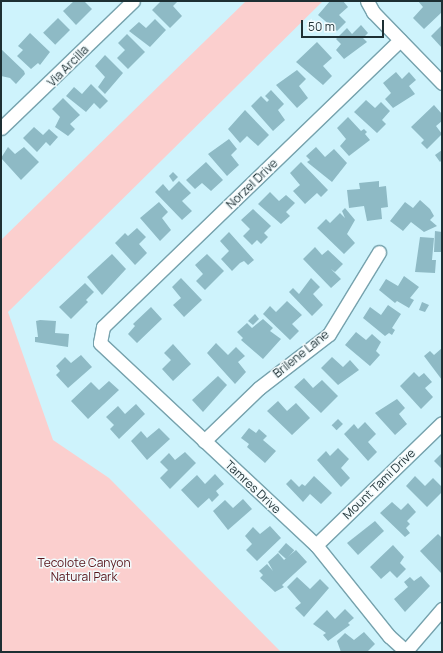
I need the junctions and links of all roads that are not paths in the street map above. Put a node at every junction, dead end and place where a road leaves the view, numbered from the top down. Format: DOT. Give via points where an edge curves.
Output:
graph roads {
  1 [pos="133,1"];
  2 [pos="366,1"];
  3 [pos="400,40"];
  4 [pos="442,84"];
  5 [pos="1,128"];
  6 [pos="379,252"];
  7 [pos="103,327"];
  8 [pos="442,422"];
  9 [pos="204,441"];
  10 [pos="316,545"];
  11 [pos="442,609"];
  12 [pos="406,652"];
  1 -- 5 [label="street, Via Arcilla"];
  2 -- 3 [label="street"];
  3 -- 4 [label="street"];
  3 -- 7 [label="street, Norzel Drive"];
  6 -- 9 [label="street, Brilene Lane" via="329,334 259,388"];
  7 -- 9 [label="street, Tamres Drive" via="100,344"];
  8 -- 10 [label="street, Mount Tami Drive"];
  9 -- 10 [label="street, Tamres Drive"];
  10 -- 12 [label="street, Tamres Drive" via="389,636"];
  11 -- 12 [label="street"];
}
